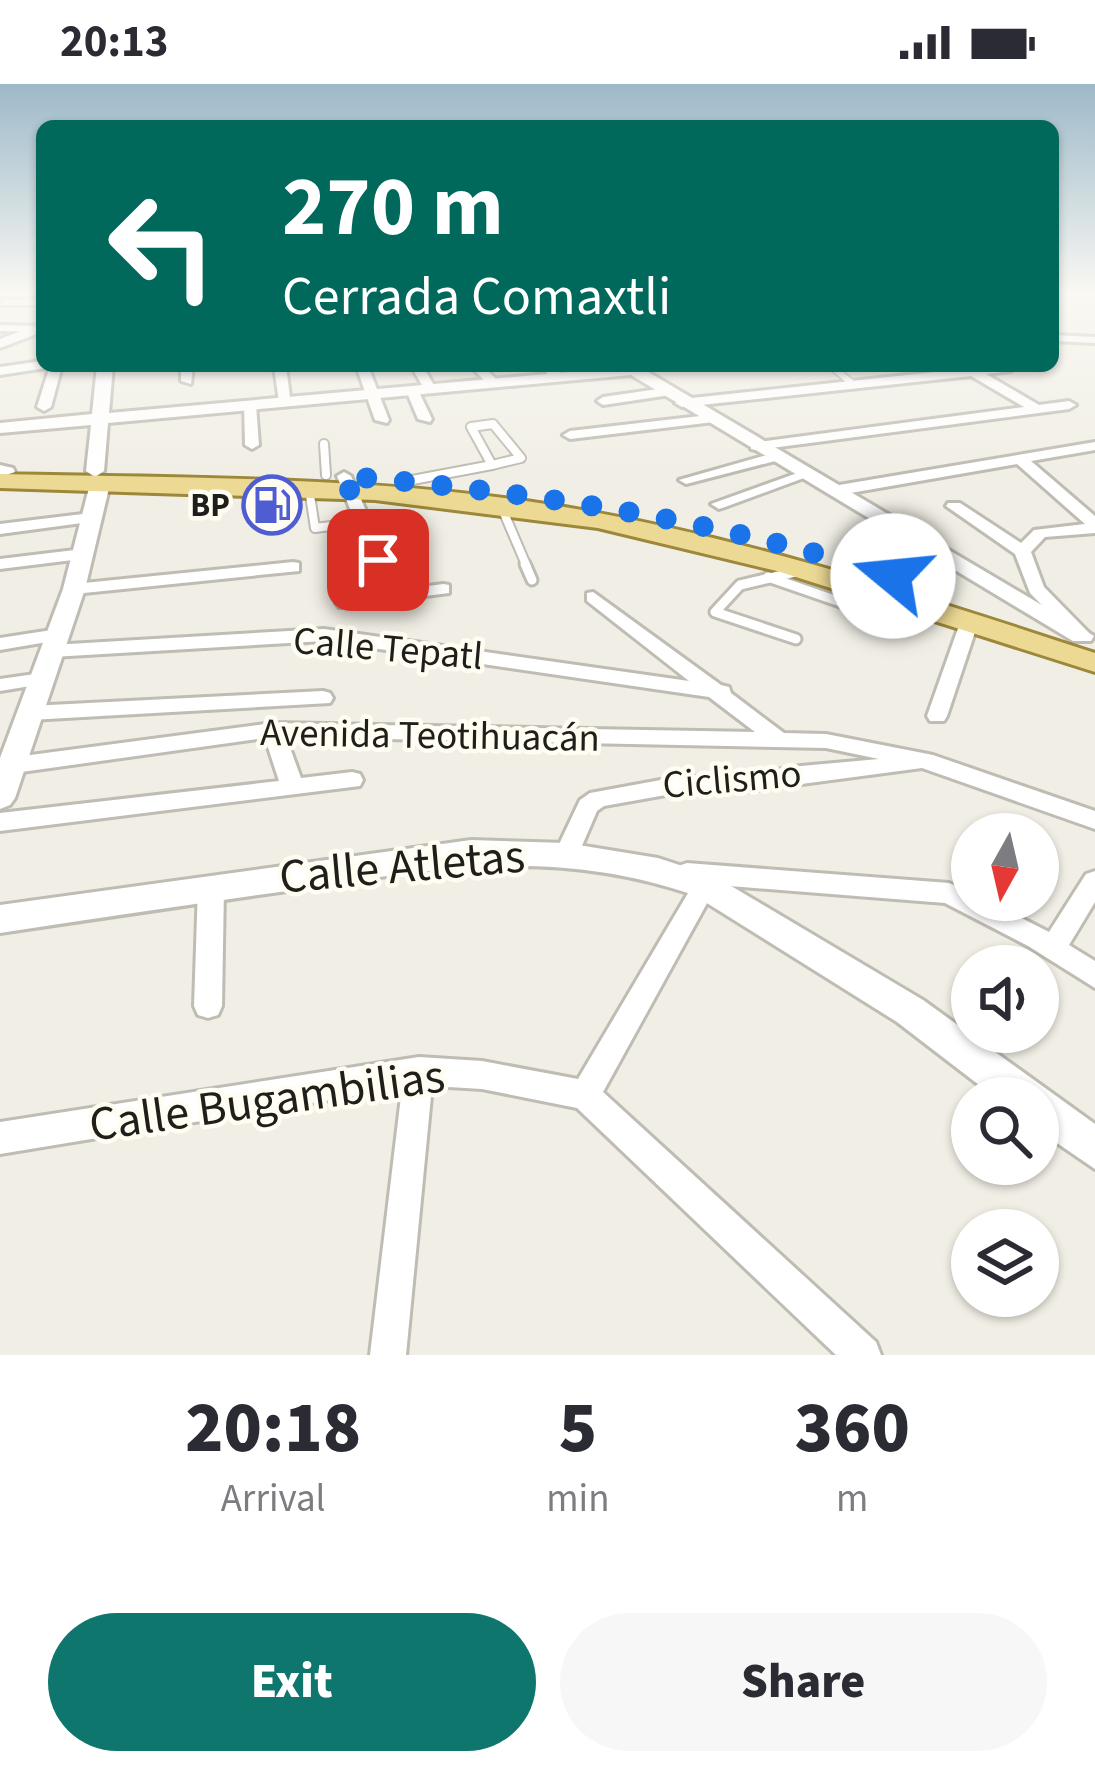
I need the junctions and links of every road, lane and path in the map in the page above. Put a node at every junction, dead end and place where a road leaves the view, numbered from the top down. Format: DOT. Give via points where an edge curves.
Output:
graph roads {
  1 [pos="36,366"];
  2 [pos="0,371"];
  3 [pos="54,372"];
  4 [pos="105,372"];
  5 [pos="281,372"];
  6 [pos="364,372"];
  7 [pos="418,372"];
  8 [pos="482,372"];
  9 [pos="552,372"];
  10 [pos="636,372"];
  11 [pos="838,372"];
  12 [pos="973,372"];
  13 [pos="494,383"];
  14 [pos="853,384"];
  15 [pos="421,390"];
  16 [pos="372,394"];
  17 [pos="674,397"];
  18 [pos="603,400"];
  19 [pos="286,402"];
  20 [pos="249,405"];
  21 [pos="1069,405"];
  22 [pos="44,407"];
  23 [pos="1037,409"];
  24 [pos="101,419"];
  25 [pos="425,419"];
  26 [pos="710,419"];
  27 [pos="382,420"];
  28 [pos="0,428"];
  29 [pos="570,435"];
  30 [pos="323,444"];
  31 [pos="252,445"];
  32 [pos="1095,446"];
  33 [pos="765,452"];
  34 [pos="1020,459"];
  35 [pos="492,464"];
  36 [pos="2,474"];
  37 [pos="805,475"];
  38 [pos="97,477"];
  39 [pos="453,478"];
  40 [pos="686,480"];
  41 [pos="324,484"];
  42 [pos="833,491"];
  43 [pos="719,504"];
  44 [pos="501,506"];
  45 [pos="954,506"];
  46 [pos="92,518"];
  47 [pos="363,522"];
  48 [pos="1095,526"];
  49 [pos="0,529"];
  50 [pos="1022,551"];
  51 [pos="82,554"];
  52 [pos="0,565"];
  53 [pos="293,567"];
  54 [pos="802,570"];
  55 [pos="768,577"];
  56 [pos="532,580"];
  57 [pos="74,589"];
  58 [pos="443,589"];
  59 [pos="394,597"];
  60 [pos="593,597"];
  61 [pos="890,598"];
  62 [pos="345,603"];
  63 [pos="981,604"];
  64 [pos="1089,638"];
  65 [pos="796,639"];
  66 [pos="55,643"];
  67 [pos="0,644"];
  68 [pos="1095,663"];
  69 [pos="42,679"];
  70 [pos="0,685"];
  71 [pos="722,692"];
  72 [pos="323,698"];
  73 [pos="155,706"];
  74 [pos="30,713"];
  75 [pos="937,716"];
  76 [pos="273,730"];
  77 [pos="779,740"];
  78 [pos="158,742"];
  79 [pos="933,763"];
  80 [pos="6,766"];
  81 [pos="352,780"];
  82 [pos="292,787"];
  83 [pos="0,798"];
  84 [pos="1095,820"];
  85 [pos="0,822"];
  86 [pos="566,855"];
  87 [pos="658,870"];
  88 [pos="1095,880"];
  89 [pos="705,886"];
  90 [pos="211,887"];
  91 [pos="9,914"];
  92 [pos="1046,945"];
  93 [pos="1054,945"];
  94 [pos="1059,953"];
  95 [pos="1095,976"];
  96 [pos="208,1006"];
  97 [pos="419,1071"];
  98 [pos="999,1077"];
  99 [pos="585,1095"];
  100 [pos="1059,1122"];
  101 [pos="0,1138"];
  102 [pos="1095,1149"];
  103 [pos="388,1355"];
  104 [pos="863,1355"];
  1 -- 2 [label="street"];
  3 -- 22 [label="street"];
  4 -- 24 [label="street"];
  5 -- 19 [label="street"];
  6 -- 16 [label="street"];
  7 -- 15 [label="street"];
  8 -- 13 [label="street"];
  9 -- 13 [label="street"];
  10 -- 17 [label="street"];
  11 -- 14 [label="lane"];
  12 -- 14 [label="street"];
  12 -- 23 [label="street"];
  13 -- 15 [label="street"];
  14 -- 17 [label="street"];
  15 -- 16 [label="street"];
  15 -- 25 [label="street"];
  16 -- 19 [label="street"];
  16 -- 27 [label="street"];
  17 -- 18 [label="street"];
  17 -- 26 [label="street"];
  19 -- 20 [label="street"];
  20 -- 24 [label="street"];
  20 -- 31 [label="street"];
  21 -- 23 [label="street"];
  23 -- 33 [label="street"];
  24 -- 28 [label="street"];
  24 -- 38 [label="street"];
  26 -- 29 [label="street"];
  26 -- 33 [label="street"];
  30 -- 41 [label="lane"];
  32 -- 34 [label="street"];
  33 -- 37 [label="street"];
  33 -- 40 [label="street"];
  34 -- 42 [label="street"];
  34 -- 48 [label="street"];
  35 -- 35 [label="lane" via="522,456 491,423 471,426"];
  35 -- 39 [label="lane"];
  36 -- 38 [label="main road"];
  37 -- 42 [label="street"];
  37 -- 43 [label="street"];
  38 -- 41 [label="main road"];
  38 -- 41 [label="main road"];
  38 -- 46 [label="street"];
  39 -- 41 [label="main road"];
  39 -- 63 [label="main road" via="676,519"];
  41 -- 44 [label="main road"];
  41 -- 47 [label="street"];
  41 -- 47 [label="lane" via="315,527"];
  42 -- 63 [label="street"];
  44 -- 54 [label="main road" via="704,542"];
  44 -- 56 [label="lane"];
  45 -- 50 [label="street"];
  46 -- 49 [label="street"];
  46 -- 51 [label="street"];
  47 -- 59 [label="street"];
  48 -- 50 [label="street" via="1040,533"];
  50 -- 64 [label="street" via="1036,590"];
  51 -- 52 [label="street"];
  51 -- 57 [label="street"];
  53 -- 57 [label="street"];
  54 -- 55 [label="lane"];
  54 -- 61 [label="main road"];
  55 -- 61 [label="lane" via="875,614"];
  55 -- 65 [label="lane" via="729,589 715,612"];
  57 -- 66 [label="street"];
  58 -- 59 [label="street"];
  59 -- 62 [label="street"];
  60 -- 71 [label="street"];
  61 -- 63 [label="main road"];
  63 -- 64 [label="main road"];
  63 -- 68 [label="main road"];
  63 -- 75 [label="street"];
  66 -- 67 [label="street, Calle Tepatl"];
  66 -- 69 [label="street"];
  66 -- 71 [label="street, Calle Tepatl" via="324,635"];
  69 -- 70 [label="street"];
  69 -- 74 [label="street"];
  71 -- 77 [label="street"];
  72 -- 73 [label="street"];
  73 -- 74 [label="street"];
  73 -- 78 [label="street"];
  74 -- 80 [label="street"];
  76 -- 77 [label="street, Avenida Teotihuacán"];
  76 -- 78 [label="street, Avenida Teotihuacán"];
  76 -- 82 [label="street"];
  77 -- 79 [label="street, Avenida Teotihuacán" via="870,747"];
  78 -- 80 [label="street, Avenida Teotihuacán"];
  79 -- 84 [label="street, Avenida Teotihuacán"];
  79 -- 86 [label="street, Ciclismo" via="598,799"];
  80 -- 83 [label="street"];
  81 -- 82 [label="street"];
  82 -- 85 [label="street"];
  86 -- 87 [label="street, Calle Atletas"];
  86 -- 90 [label="street, Calle Atletas" via="471,852"];
  87 -- 89 [label="street, Calle Atletas"];
  87 -- 92 [label="street" via="950,893"];
  88 -- 93 [label="street"];
  89 -- 98 [label="street, Calle Atletas" via="910,1011"];
  89 -- 99 [label="street"];
  90 -- 91 [label="street, Calle Atletas"];
  90 -- 96 [label="street"];
  94 -- 95 [label="street"];
  97 -- 99 [label="street, Calle Bugambilias"];
  97 -- 101 [label="street, Calle Bugambilias"];
  97 -- 103 [label="street"];
  99 -- 104 [label="street"];
  100 -- 102 [label="street"];
}
